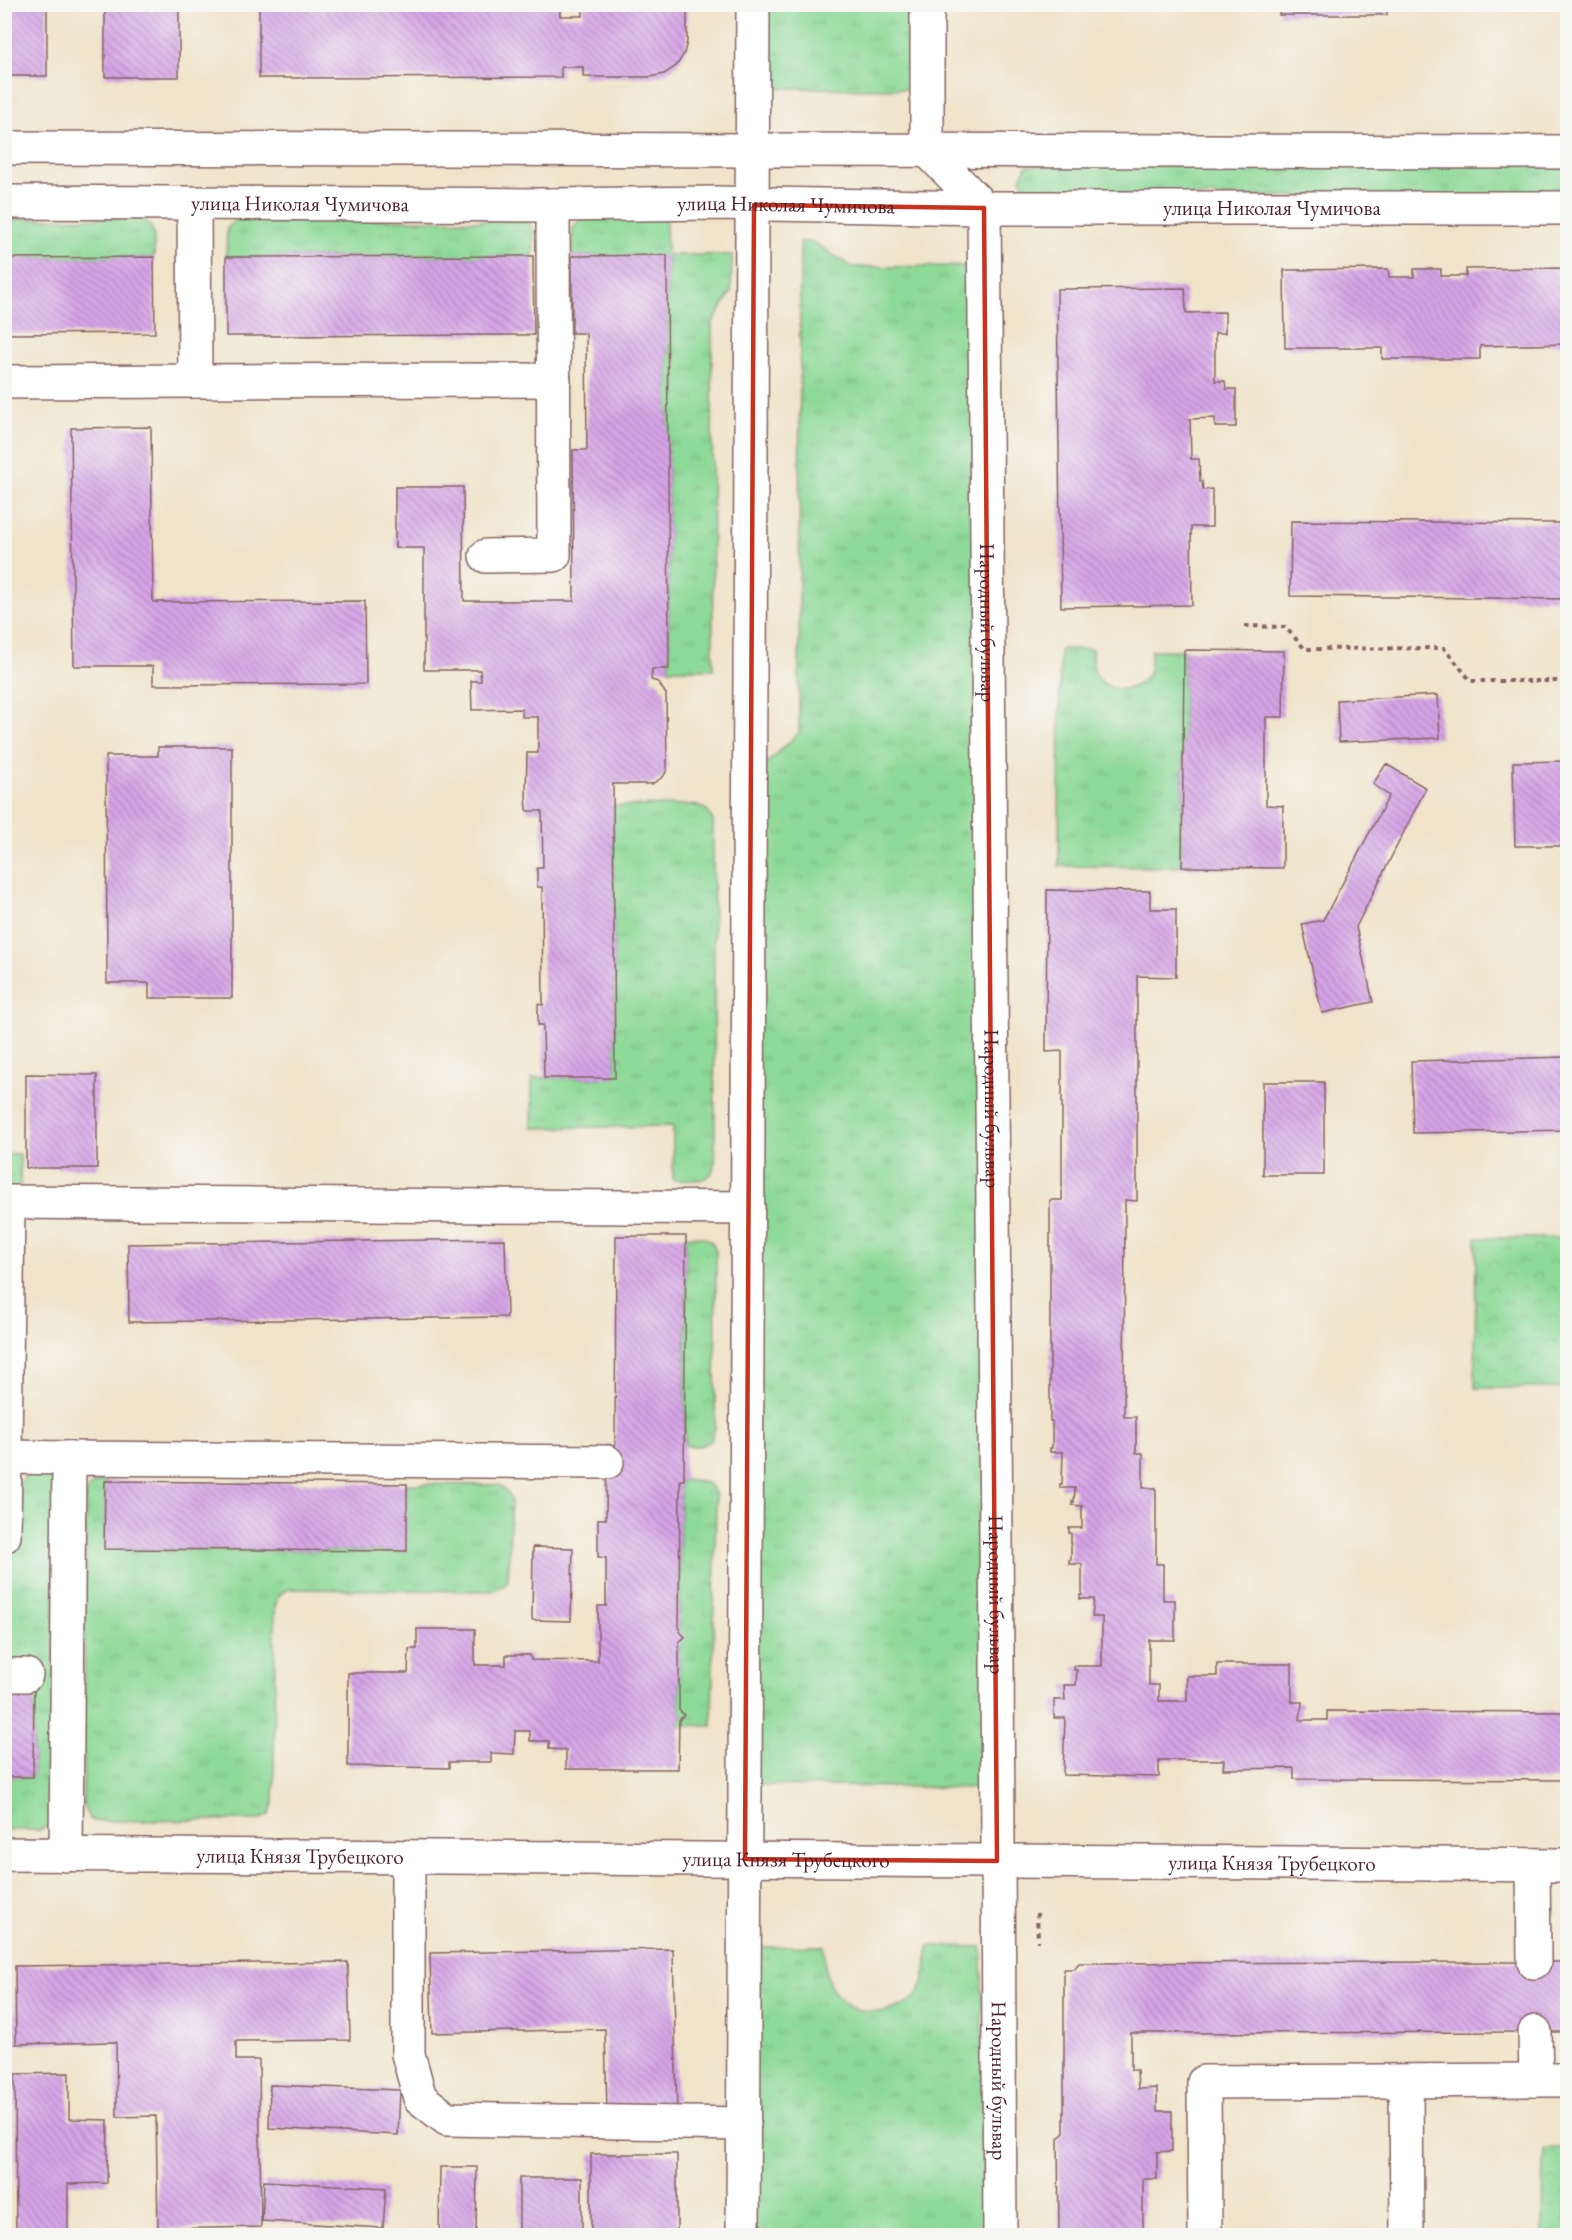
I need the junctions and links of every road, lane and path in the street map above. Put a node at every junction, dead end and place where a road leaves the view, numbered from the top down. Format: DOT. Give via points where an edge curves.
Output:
graph roads {
  1 [pos="753,4"];
  2 [pos="927,4"];
  3 [pos="4,148"];
  4 [pos="753,149"];
  5 [pos="927,150"];
  6 [pos="1568,152"];
  7 [pos="4,202"];
  8 [pos="194,204"];
  9 [pos="553,205"];
  10 [pos="754,205"];
  11 [pos="984,208"];
  12 [pos="1568,208"];
  13 [pos="554,380"];
  14 [pos="195,381"];
  15 [pos="4,382"];
  16 [pos="486,556"];
  17 [pos="1245,626"];
  18 [pos="1568,681"];
  19 [pos="748,1208"];
  20 [pos="7,1457"];
  21 [pos="69,1458"];
  22 [pos="607,1462"];
  23 [pos="4,1536"];
  24 [pos="4,1854"];
  25 [pos="66,1855"];
  26 [pos="408,1857"];
  27 [pos="745,1859"];
  28 [pos="997,1861"];
  29 [pos="1533,1865"];
  30 [pos="1568,1865"];
  31 [pos="1037,1912"];
  32 [pos="1038,1942"];
  33 [pos="1534,1962"];
  34 [pos="1535,2032"];
  35 [pos="1552,2080"];
  36 [pos="1406,2082"];
  37 [pos="744,2124"];
  38 [pos="743,2235"];
  39 [pos="1000,2235"];
  40 [pos="1205,2235"];
  41 [pos="1407,2235"];
  1 -- 4 [label="street"];
  2 -- 5 [label="street"];
  3 -- 4 [label="street"];
  4 -- 5 [label="street"];
  4 -- 10 [label="street"];
  5 -- 6 [label="street"];
  5 -- 11 [label="street"];
  7 -- 8 [label="street, улица Николая Чумичова"];
  8 -- 9 [label="street, улица Николая Чумичова"];
  8 -- 14 [label="street"];
  9 -- 10 [label="street, улица Николая Чумичова"];
  9 -- 13 [label="street"];
  10 -- 11 [label="street, улица Николая Чумичова"];
  10 -- 19 [label="street"];
  11 -- 12 [label="street, улица Николая Чумичова"];
  11 -- 28 [label="street, Народный бульвар"];
  13 -- 14 [label="street"];
  13 -- 16 [label="street" via="554,555"];
  14 -- 15 [label="street"];
  17 -- 18 [label="path" via="1286,627 1305,649 1444,648 1472,681"];
  19 -- 20 [label="street" via="8,1202"];
  19 -- 27 [label="street"];
  20 -- 21 [label="street"];
  20 -- 23 [label="street"];
  21 -- 22 [label="street"];
  21 -- 25 [label="street"];
  24 -- 25 [label="street, улица Князя Трубецкого"];
  25 -- 26 [label="street, улица Князя Трубецкого"];
  26 -- 27 [label="street, улица Князя Трубецкого"];
  26 -- 37 [label="street" via="408,2054 420,2098 447,2119"];
  27 -- 28 [label="street, улица Князя Трубецкого"];
  27 -- 37 [label="street"];
  28 -- 29 [label="street, улица Князя Трубецкого"];
  28 -- 39 [label="street, Народный бульвар"];
  29 -- 30 [label="street, улица Князя Трубецкого"];
  29 -- 33 [label="street"];
  31 -- 32 [label="path"];
  34 -- 35 [label="street"];
  35 -- 36 [label="street"];
  36 -- 40 [label="street" via="1204,2082"];
  36 -- 41 [label="street"];
  37 -- 38 [label="street"];
}
